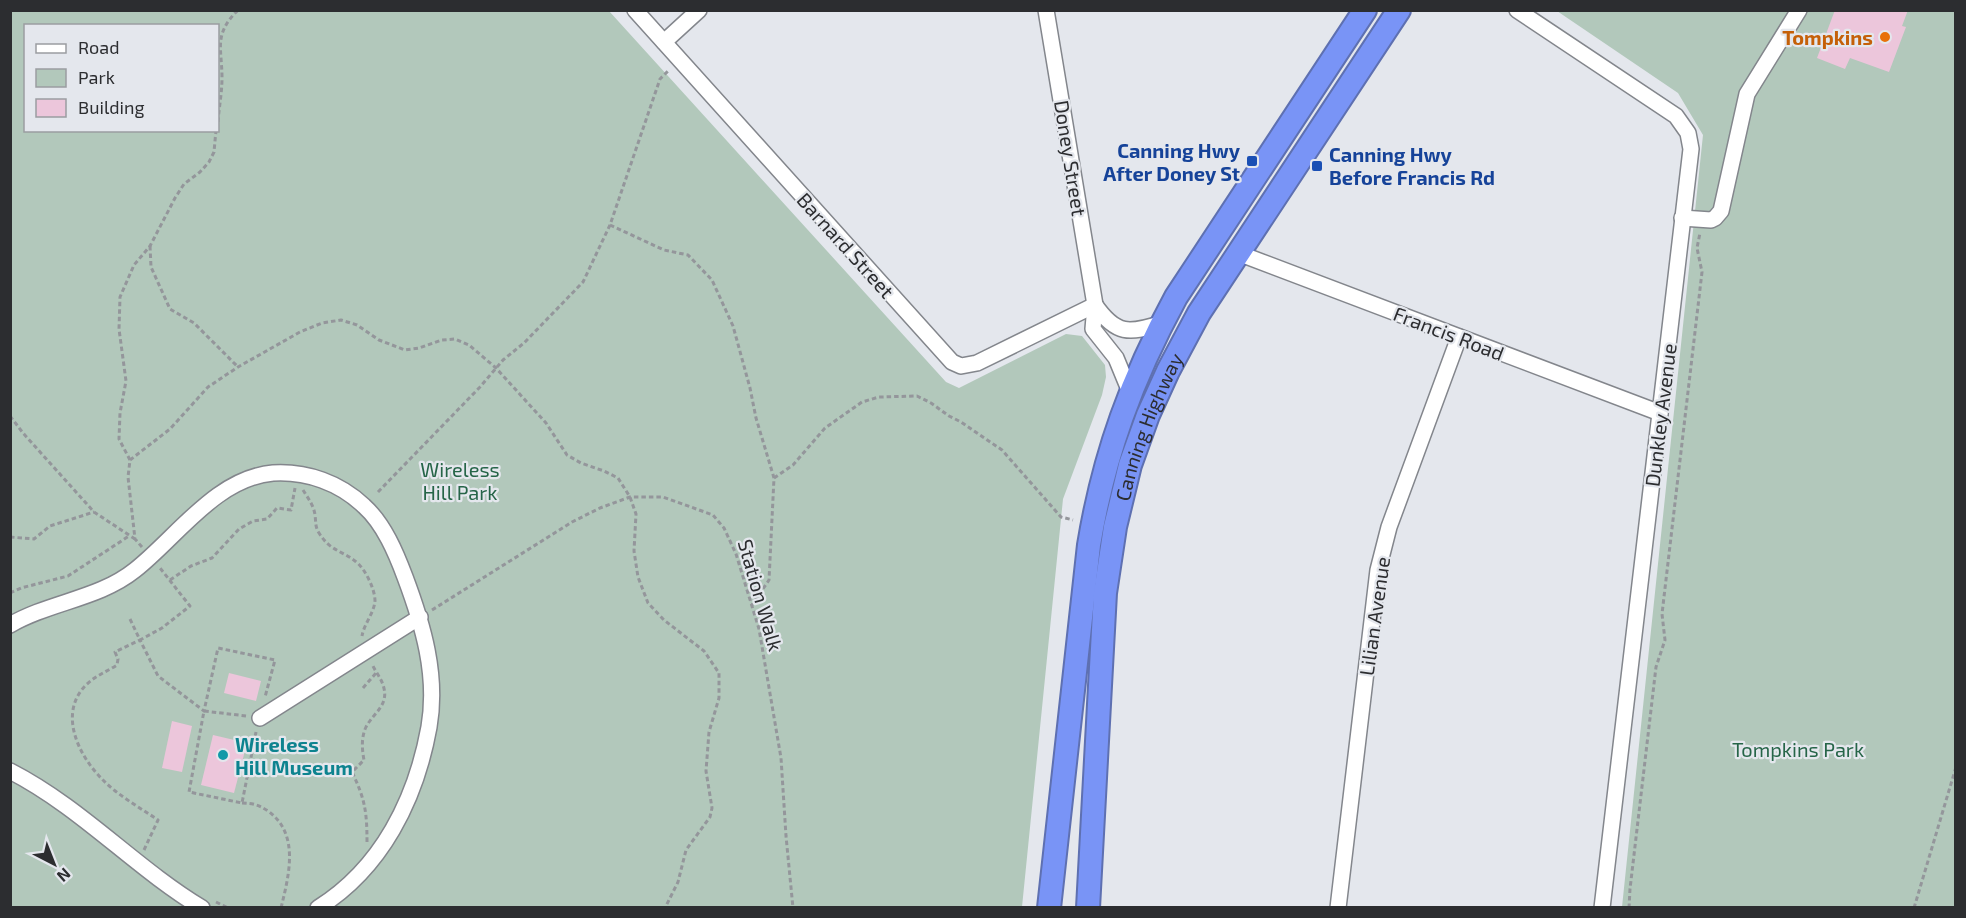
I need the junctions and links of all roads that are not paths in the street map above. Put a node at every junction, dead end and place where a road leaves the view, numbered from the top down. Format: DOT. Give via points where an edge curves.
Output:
graph roads {
  1 [pos="635,10"];
  2 [pos="699,10"];
  3 [pos="1046,10"];
  4 [pos="1365,10"];
  5 [pos="1399,10"];
  6 [pos="1517,10"];
  7 [pos="1799,10"];
  8 [pos="664,42"];
  9 [pos="1682,218"];
  10 [pos="1238,253"];
  11 [pos="1095,305"];
  12 [pos="1162,323"];
  13 [pos="1459,337"];
  14 [pos="1130,392"];
  15 [pos="1660,413"];
  16 [pos="420,617"];
  17 [pos="10,625"];
  18 [pos="260,718"];
  19 [pos="10,771"];
  20 [pos="204,903"];
  21 [pos="318,908"];
  22 [pos="1049,908"];
  23 [pos="1088,908"];
  24 [pos="1338,908"];
  25 [pos="1602,908"];
  1 -- 8 [label="street, Barnard Street"];
  2 -- 8 [label="street"];
  3 -- 11 [label="street, Doney Street"];
  4 -- 12 [label="highway, Canning Highway" via="1216,234"];
  5 -- 10 [label="highway, Canning Highway"];
  6 -- 9 [label="street, Dunkley Avenue" via="1670,111 1684,126 1691,149"];
  7 -- 9 [label="street" via="1746,94 1721,211 1715,218"];
  8 -- 11 [label="street, Barnard Street" via="952,362 961,366 977,363"];
  9 -- 15 [label="street, Dunkley Avenue"];
  10 -- 13 [label="street, Francis Road"];
  10 -- 23 [label="highway, Canning Highway" via="1167,371 1130,465 1115,527 1104,593"];
  11 -- 12 [label="street" via="1105,320 1117,328 1132,331"];
  11 -- 14 [label="street, Doney Street" via="1094,329 1116,358"];
  12 -- 14 [label="highway, Canning Highway"];
  13 -- 15 [label="street, Francis Road"];
  13 -- 24 [label="street, Lilian Avenue" via="1389,527 1378,570"];
  14 -- 22 [label="highway, Canning Highway" via="1104,471 1089,545"];
  15 -- 25 [label="street, Dunkley Avenue"];
  16 -- 17 [label="street" via="398,558 366,508 326,482 298,473 271,473 241,481 217,495 133,572 102,589"];
  16 -- 18 [label="street"];
  16 -- 21 [label="street" via="432,680 429,725 419,769 387,840 345,888"];
  19 -- 20 [label="street" via="75,811 166,883"];
}
